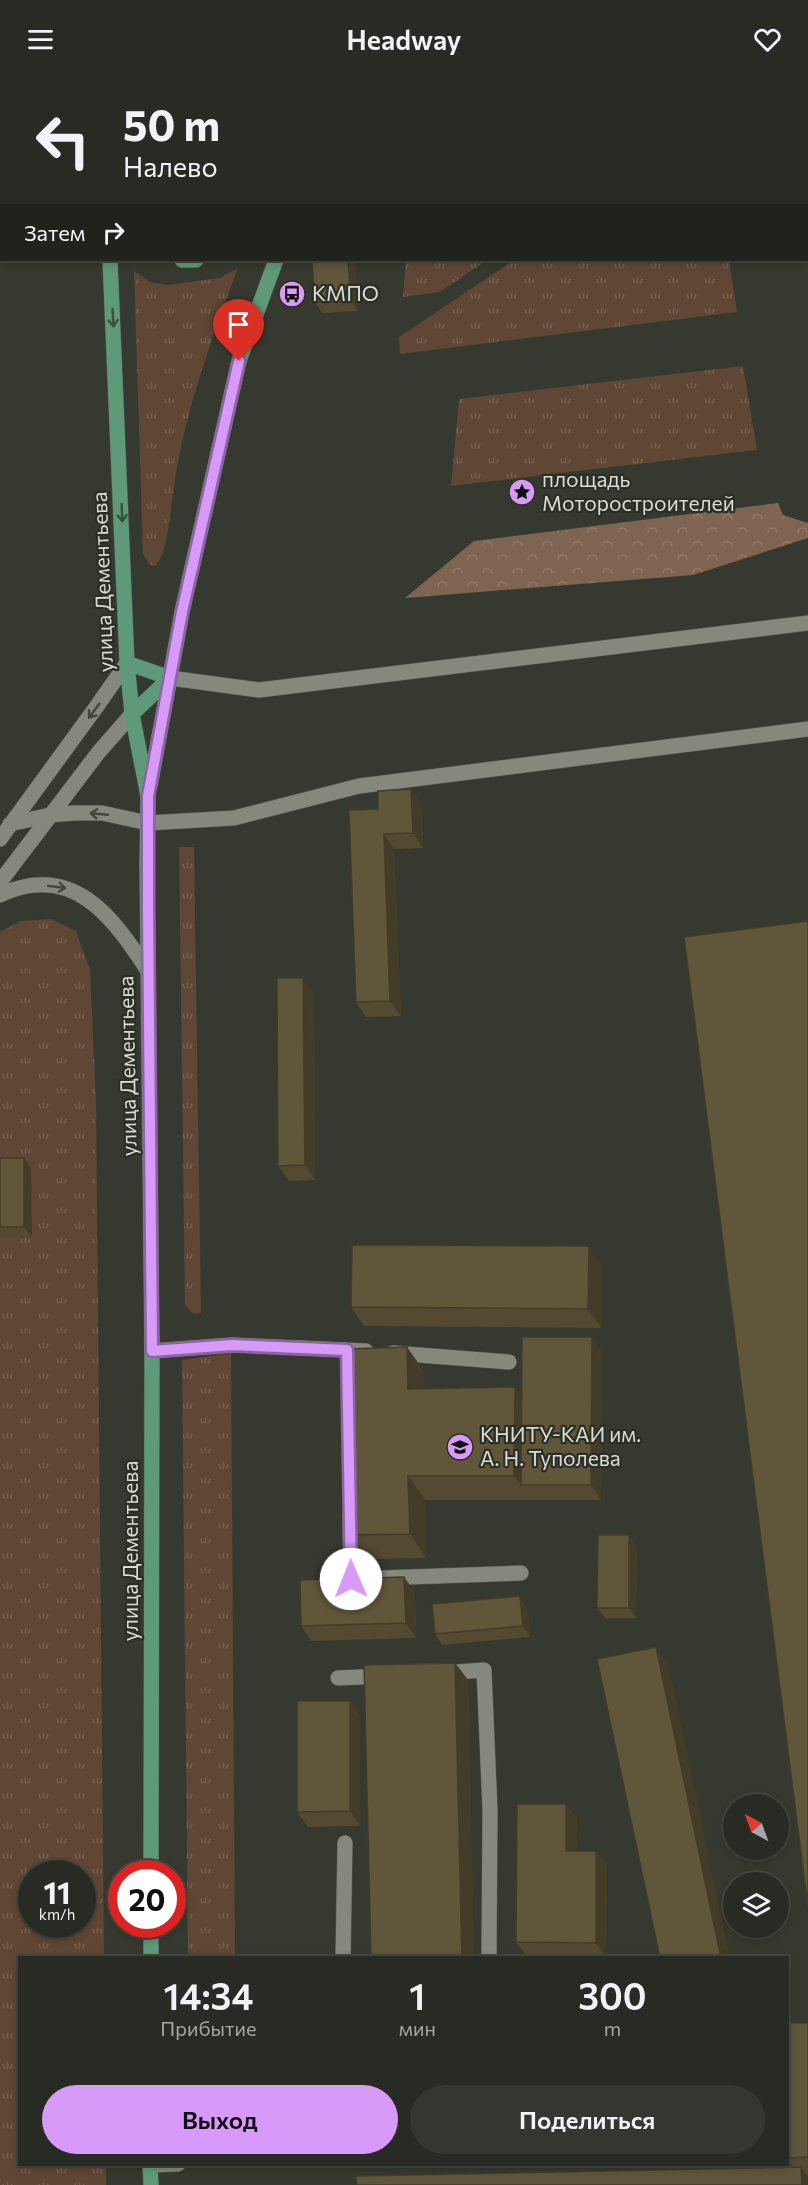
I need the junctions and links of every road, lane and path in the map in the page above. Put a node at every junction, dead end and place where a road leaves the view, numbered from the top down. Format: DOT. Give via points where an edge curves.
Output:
graph roads {
  1 [pos="110,261"];
  2 [pos="276,261"];
  3 [pos="808,623"];
  4 [pos="127,663"];
  5 [pos="170,678"];
  6 [pos="132,714"];
  7 [pos="808,729"];
  8 [pos="148,796"];
  9 [pos="50,815"];
  10 [pos="148,823"];
  11 [pos="10,824"];
  12 [pos="0,839"];
  13 [pos="0,882"];
  14 [pos="0,895"];
  15 [pos="148,971"];
  16 [pos="152,1351"];
  17 [pos="509,1362"];
  18 [pos="349,1499"];
  19 [pos="521,1573"];
  20 [pos="428,1673"];
  21 [pos="394,1675"];
  22 [pos="338,1678"];
  23 [pos="345,1843"];
  24 [pos="151,1860"];
  25 [pos="151,1938"];
  26 [pos="151,1956"];
  27 [pos="343,1956"];
  28 [pos="489,1956"];
  29 [pos="150,2166"];
  30 [pos="151,2185"];
  1 -- 4 [label="main road, улица Дементьева, one-way"];
  2 -- 5 [label="main road" via="239,361"];
  3 -- 5 [label="street" via="259,690"];
  4 -- 5 [label="main road"];
  4 -- 6 [label="main road, улица Дементьева"];
  4 -- 11 [label="street, one-way"];
  5 -- 6 [label="main road"];
  5 -- 8 [label="main road"];
  6 -- 8 [label="main road, улица Дементьева"];
  6 -- 9 [label="street"];
  7 -- 10 [label="street" via="359,786 234,818"];
  8 -- 10 [label="main road, улица Дементьева"];
  10 -- 9 [label="street, one-way" via="102,813"];
  9 -- 11 [label="street"];
  9 -- 13 [label="street"];
  10 -- 15 [label="main road, улица Дементьева"];
  11 -- 12 [label="street"];
  14 -- 15 [label="street, one-way" via="34,885 60,886 81,894 117,926"];
  15 -- 16 [label="main road, улица Дементьева"];
  16 -- 17 [label="street" via="232,1345 347,1356 443,1355"];
  16 -- 24 [label="main road, улица Дементьева"];
  18 -- 19 [label="street" via="351,1579"];
  20 -- 28 [label="street" via="483,1670 490,1810"];
  21 -- 22 [label="street"];
  23 -- 27 [label="street"];
  25 -- 26 [label="main road"];
  29 -- 30 [label="main road"];
}
